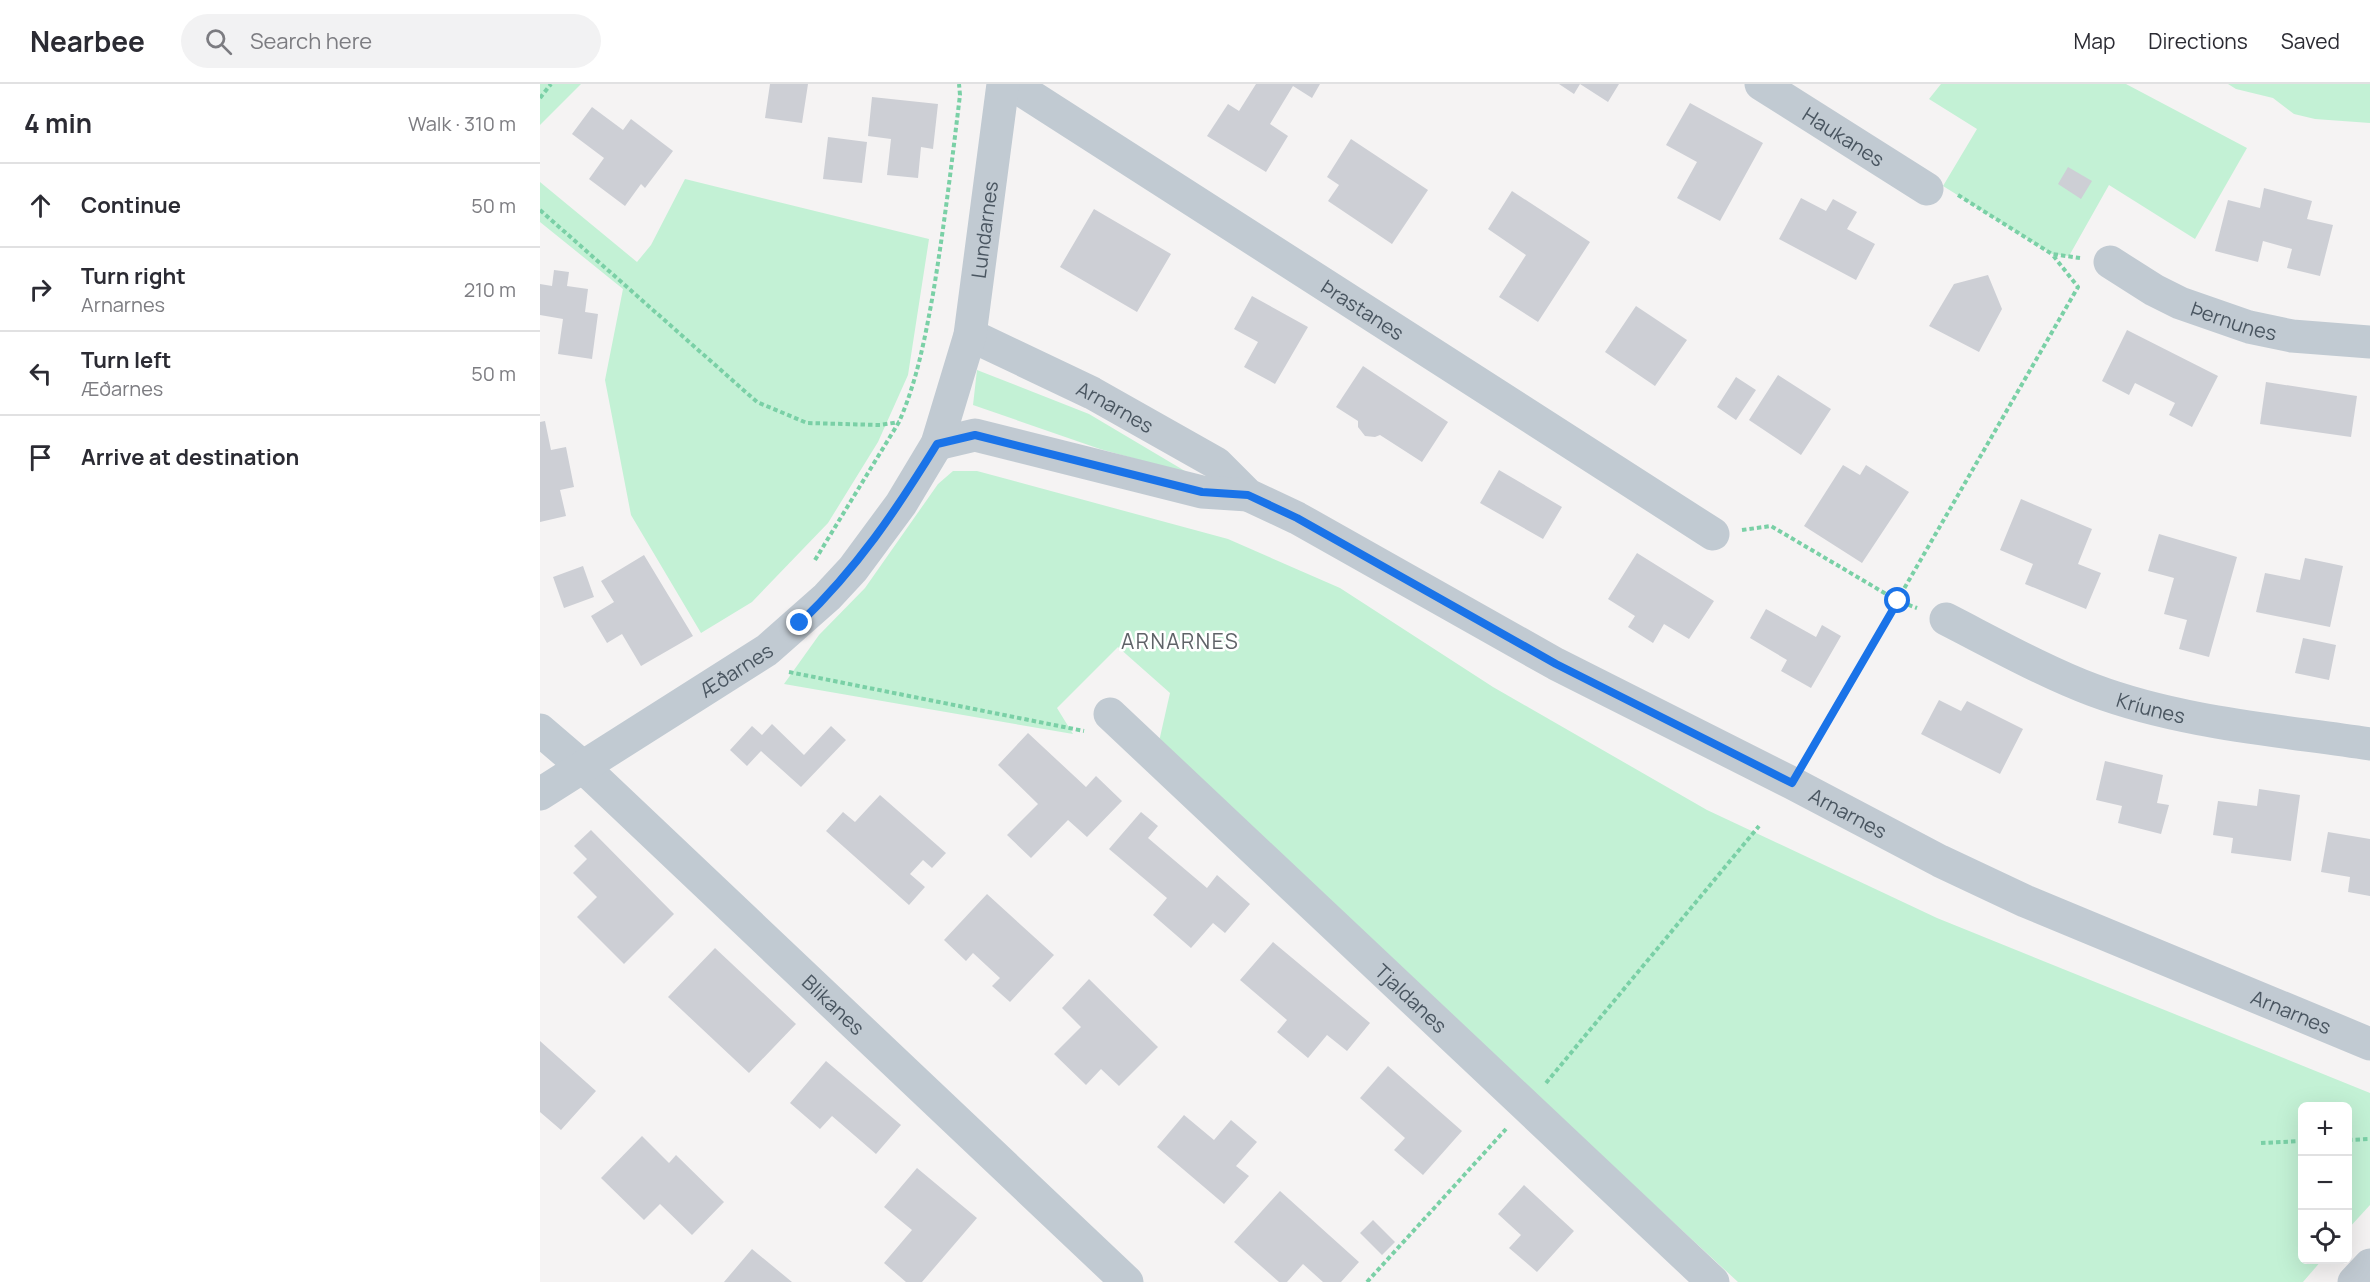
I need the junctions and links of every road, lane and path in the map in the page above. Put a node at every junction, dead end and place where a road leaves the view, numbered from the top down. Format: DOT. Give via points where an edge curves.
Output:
graph roads {
  1 [pos="551,84"];
  2 [pos="959,84"];
  3 [pos="1003,84"];
  4 [pos="1012,84"];
  5 [pos="1761,84"];
  6 [pos="540,98"];
  7 [pos="1927,189"];
  8 [pos="540,210"];
  9 [pos="2052,254"];
  10 [pos="2110,262"];
  11 [pos="970,335"];
  12 [pos="2370,342"];
  13 [pos="958,375"];
  14 [pos="899,422"];
  15 [pos="937,444"];
  16 [pos="1248,495"];
  17 [pos="1713,534"];
  18 [pos="809,569"];
  19 [pos="1898,601"];
  20 [pos="1946,619"];
  21 [pos="788,672"];
  22 [pos="1102,723"];
  23 [pos="540,730"];
  24 [pos="2370,744"];
  25 [pos="582,766"];
  26 [pos="1792,783"];
  27 [pos="540,794"];
  28 [pos="1759,826"];
  29 [pos="2370,1044"];
  30 [pos="1527,1106"];
  31 [pos="2370,1139"];
  32 [pos="2352,1140"];
  33 [pos="2298,1141"];
  34 [pos="2261,1143"];
  35 [pos="2370,1265"];
  36 [pos="1127,1282"];
  37 [pos="1367,1282"];
  38 [pos="1713,1282"];
  39 [pos="2354,1282"];
  1 -- 6 [label="path"];
  2 -- 14 [label="path" via="944,233 922,352"];
  3 -- 11 [label="street, Lundarnes"];
  4 -- 17 [label="street, Þrastanes"];
  5 -- 7 [label="street, Haukanes"];
  7 -- 9 [label="path" via="1944,186"];
  8 -- 14 [label="path" via="757,402 807,423"];
  9 -- 10 [label="path"];
  9 -- 19 [label="path" via="2078,287"];
  10 -- 12 [label="street, Þernunes" via="2154,291 2249,327 2292,336"];
  11 -- 13 [label="street, Lundarnes"];
  11 -- 16 [label="street, Arnarnes" via="1092,393 1216,463"];
  13 -- 15 [label="street, Æðarnes"];
  14 -- 18 [label="path"];
  15 -- 16 [label="street, Arnarnes" via="975,435 1202,492"];
  15 -- 25 [label="street, Æðarnes" via="901,504 853,569 800,623 735,672"];
  16 -- 26 [label="street, Arnarnes" via="1297,518 1556,664"];
  17 -- 19 [label="path" via="1771,526"];
  19 -- 20 [label="path"];
  19 -- 26 [label="path"];
  20 -- 24 [label="street, Kríunes" via="2093,690 2156,709"];
  21 -- 22 [label="path"];
  22 -- 30 [label="street, Tjaldanes"];
  23 -- 25 [label="street, Blikanes"];
  25 -- 27 [label="street, Æðarnes"];
  25 -- 36 [label="street, Blikanes"];
  26 -- 29 [label="street, Arnarnes" via="2025,901"];
  28 -- 30 [label="path"];
  30 -- 37 [label="path"];
  30 -- 38 [label="street, Tjaldanes"];
  31 -- 32 [label="path"];
  33 -- 34 [label="path"];
  35 -- 39 [label="street"];
}
